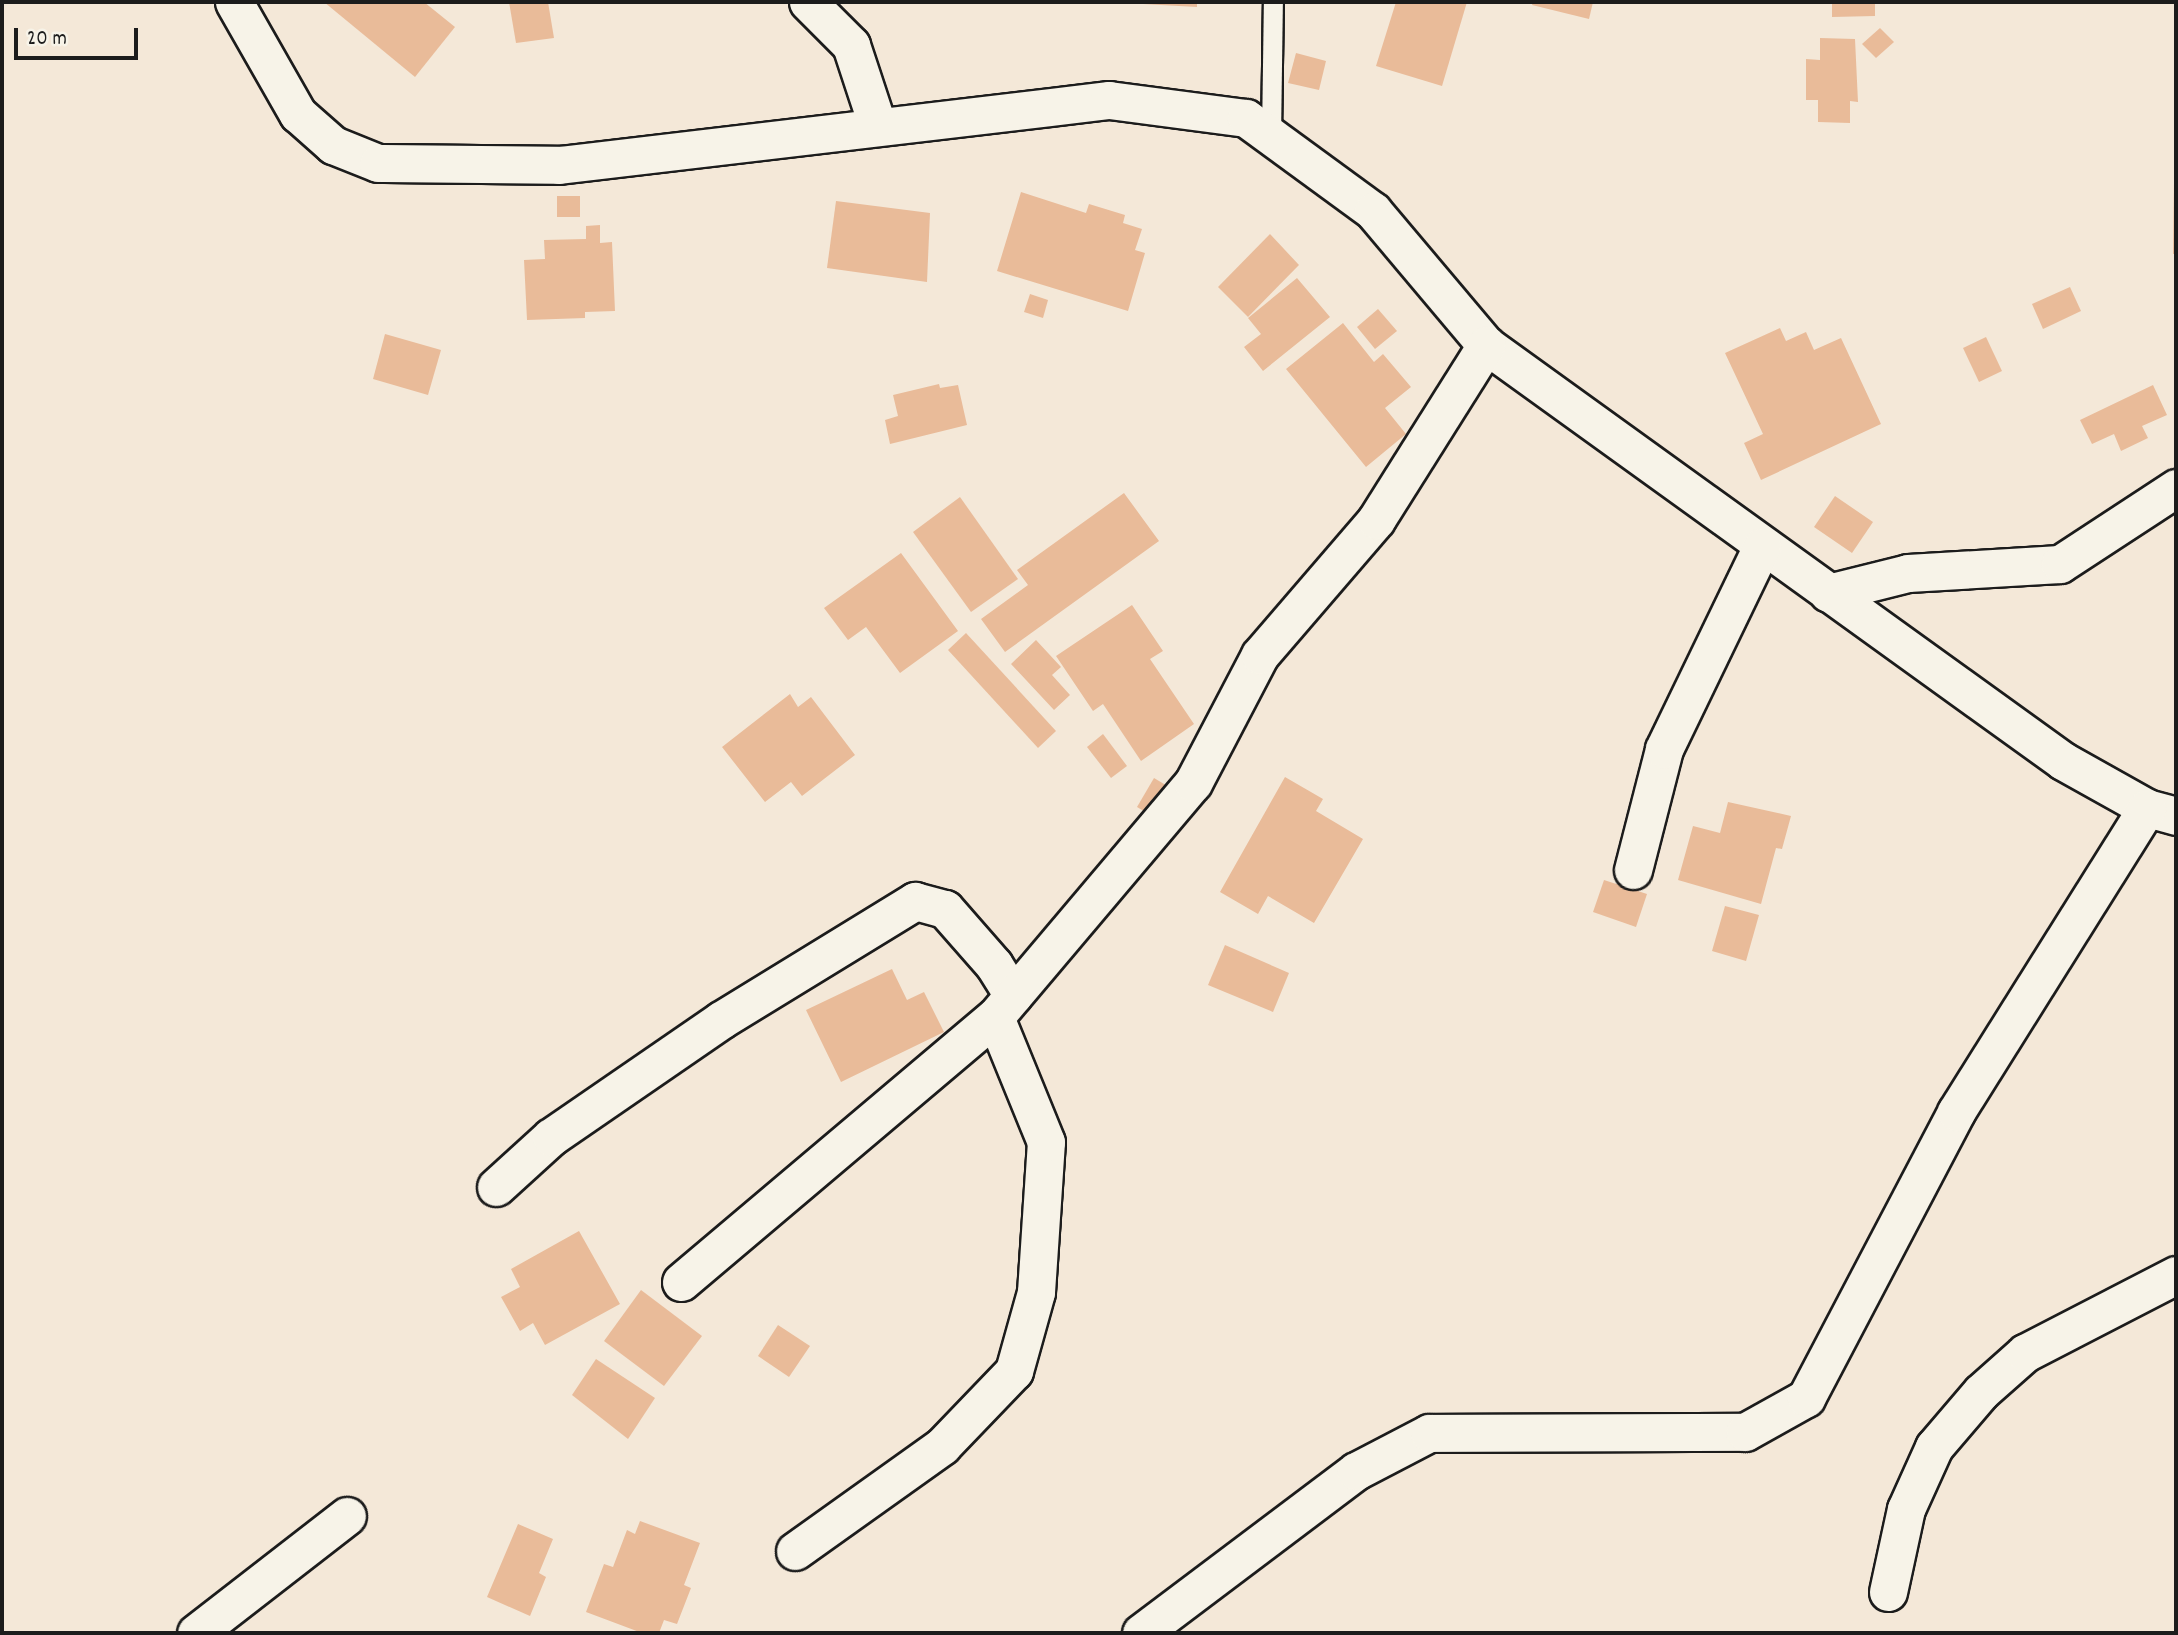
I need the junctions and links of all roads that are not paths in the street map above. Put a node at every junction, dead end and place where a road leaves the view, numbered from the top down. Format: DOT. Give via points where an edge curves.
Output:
graph roads {
  1 [pos="234,2"];
  2 [pos="808,2"];
  3 [pos="1273,2"];
  4 [pos="877,124"];
  5 [pos="1271,137"];
  6 [pos="1486,345"];
  7 [pos="2176,488"];
  8 [pos="1762,546"];
  9 [pos="1828,593"];
  10 [pos="2162,812"];
  11 [pos="1633,870"];
  12 [pos="1004,1006"];
  13 [pos="496,1187"];
  14 [pos="2176,1275"];
  15 [pos="681,1282"];
  16 [pos="346,1516"];
  17 [pos="795,1551"];
  18 [pos="1888,1592"];
  19 [pos="196,1633"];
  20 [pos="1141,1633"];
  1 -- 4 [label="street" via="299,114 333,145 378,163 559,165"];
  2 -- 4 [label="street" via="851,45"];
  3 -- 5 [label="lane"];
  4 -- 5 [label="street" via="1109,100 1246,118"];
  5 -- 6 [label="street" via="1373,211"];
  6 -- 8 [label="street"];
  6 -- 12 [label="street" via="1376,520 1260,655 1193,783"];
  7 -- 9 [label="street" via="2060,564 1908,573"];
  8 -- 9 [label="street"];
  8 -- 11 [label="street" via="1664,749"];
  9 -- 10 [label="street" via="2063,761"];
  10 -- 20 [label="street" via="1956,1112 1806,1398 1745,1432 1429,1433 1356,1471"];
  12 -- 13 [label="street" via="994,965 945,909 915,901 721,1020 551,1137"];
  12 -- 15 [label="street"];
  12 -- 17 [label="street" via="1046,1142 1036,1292 1014,1371 943,1446"];
  14 -- 18 [label="street" via="2025,1353 1981,1392 1934,1447 1906,1508"];
  16 -- 19 [label="street"];
}
